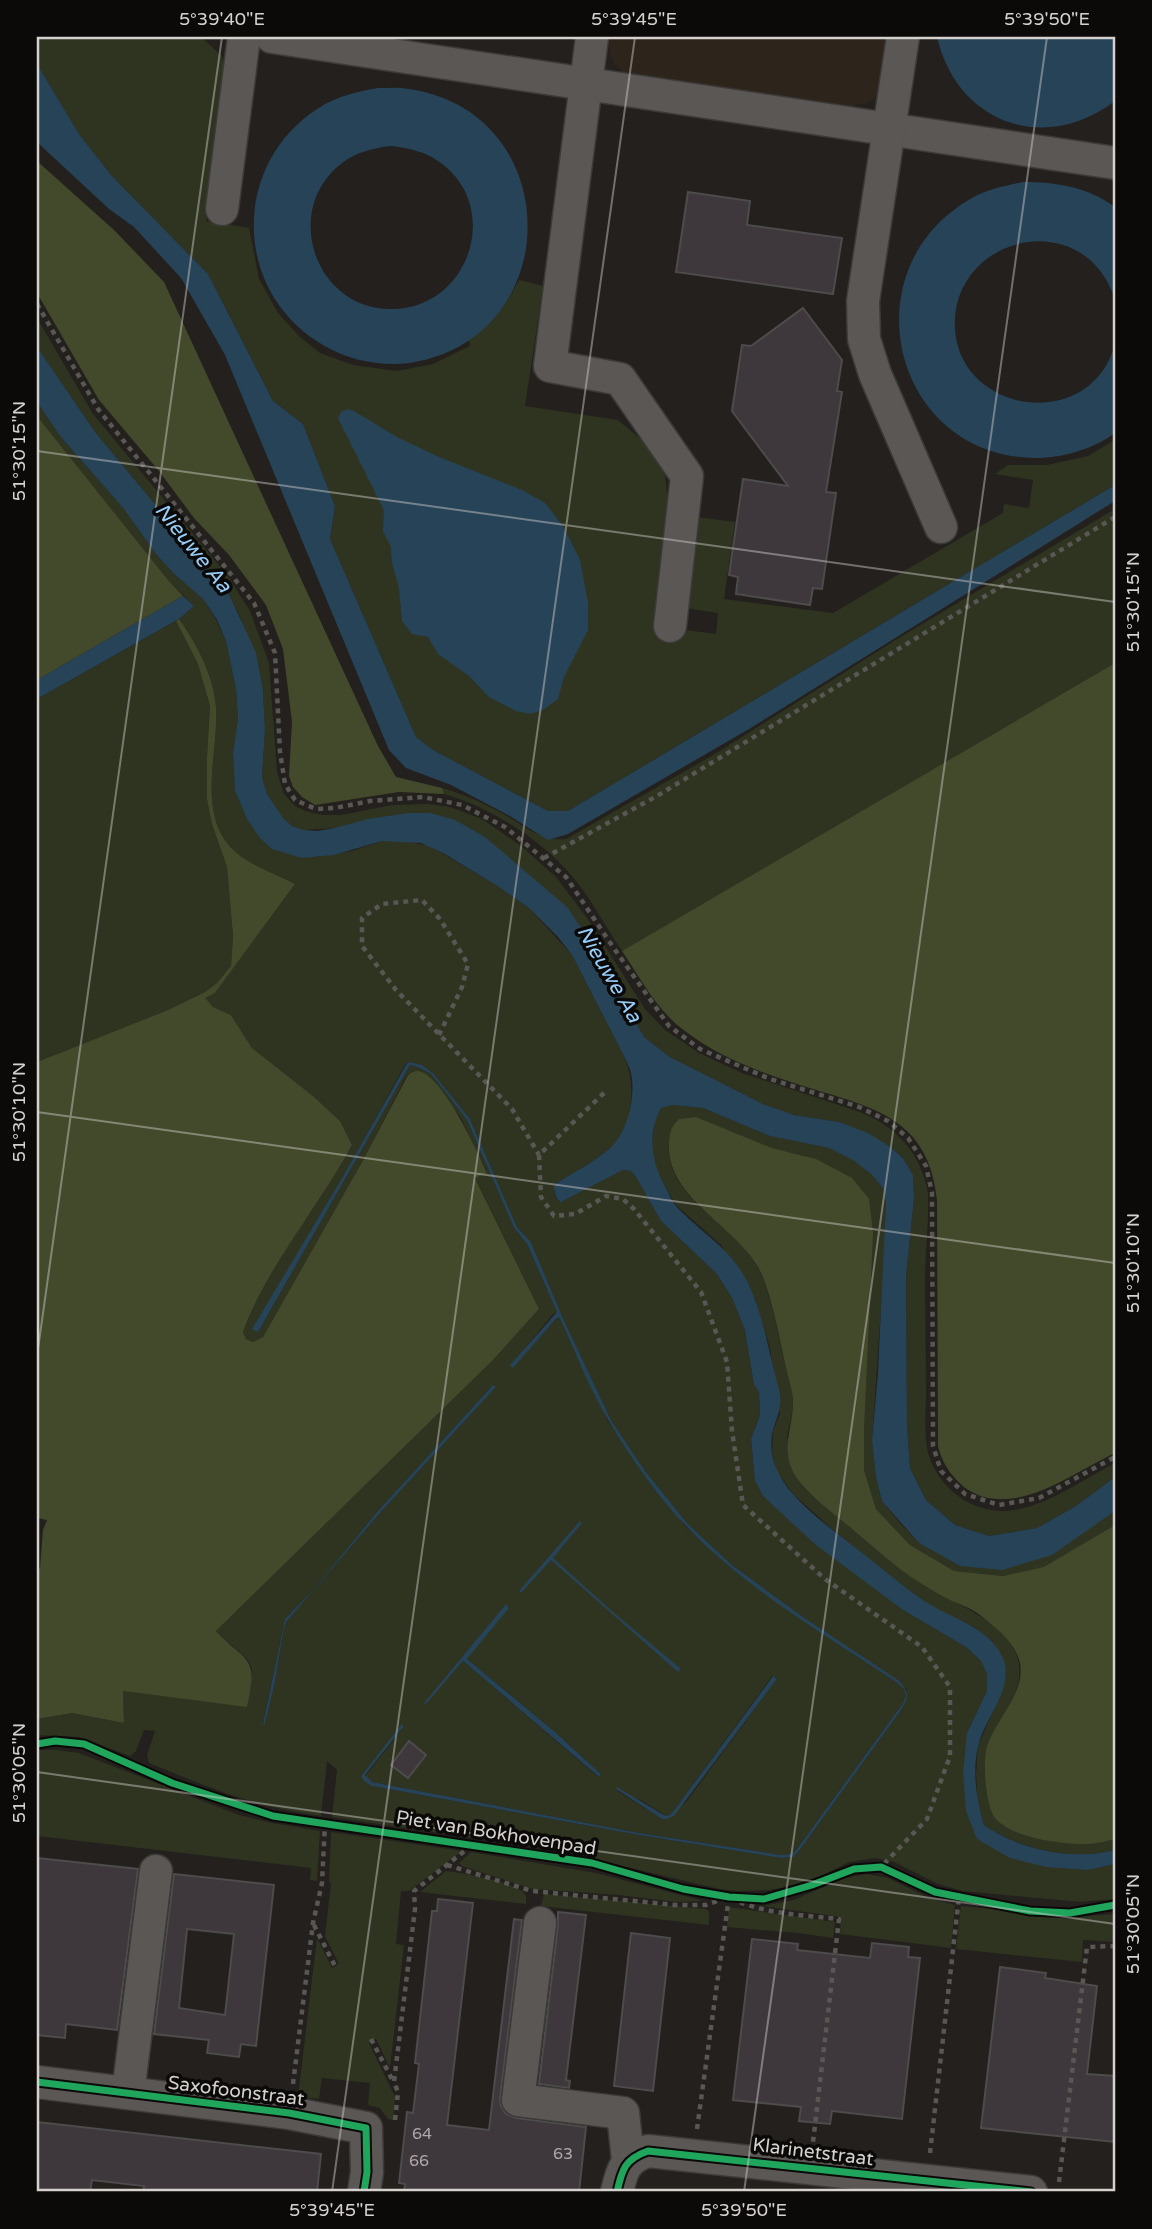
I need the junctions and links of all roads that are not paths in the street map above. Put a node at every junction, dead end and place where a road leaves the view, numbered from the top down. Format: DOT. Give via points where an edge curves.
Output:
graph roads {
  1 [pos="244,37"];
  2 [pos="272,37"];
  3 [pos="592,37"];
  4 [pos="903,37"];
  5 [pos="586,84"];
  6 [pos="889,130"];
  7 [pos="1115,163"];
  8 [pos="222,209"];
  9 [pos="941,527"];
  10 [pos="670,626"];
  11 [pos="156,1871"];
  12 [pos="540,1923"];
  13 [pos="37,2082"];
  14 [pos="128,2093"];
  15 [pos="628,2160"];
  16 [pos="365,2192"];
  17 [pos="617,2192"];
  18 [pos="1031,2192"];
  1 -- 8 [label="street"];
  2 -- 5 [label="street"];
  3 -- 5 [label="street"];
  4 -- 6 [label="street"];
  5 -- 6 [label="street"];
  5 -- 10 [label="street" via="551,366 620,379 687,476"];
  6 -- 7 [label="street"];
  6 -- 9 [label="street" via="863,301 864,340"];
  11 -- 14 [label="street"];
  12 -- 15 [label="street" via="518,2100 623,2113"];
  13 -- 14 [label="street, Saxofoonstraat"];
  14 -- 16 [label="street, Saxofoonstraat" via="289,2113 366,2128"];
  15 -- 17 [label="street"];
  15 -- 18 [label="street, Klarinetstraat" via="648,2151 694,2154"];
}
